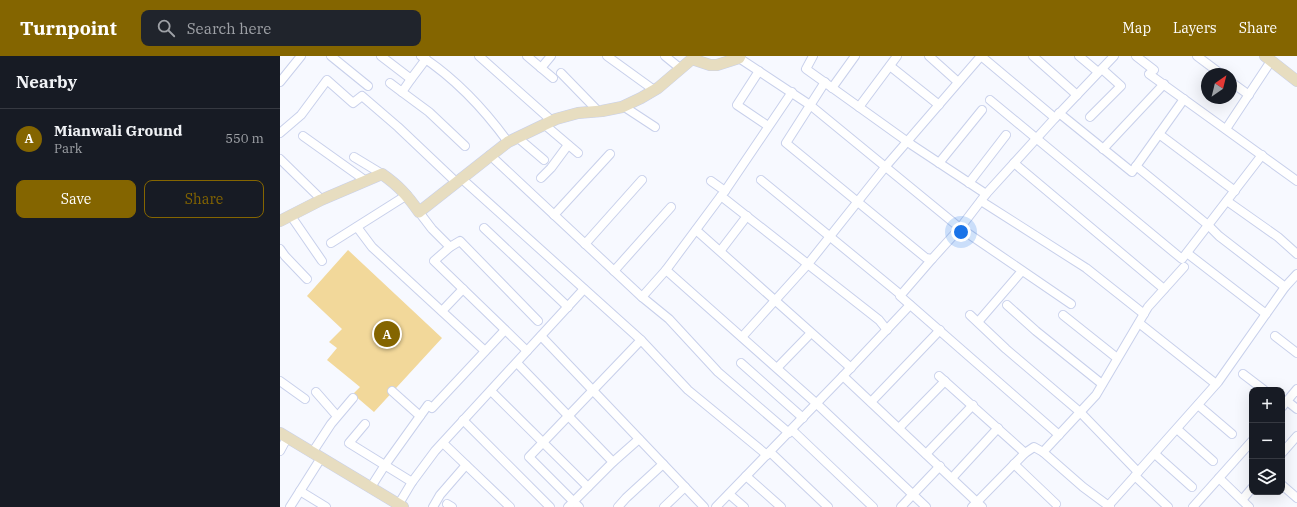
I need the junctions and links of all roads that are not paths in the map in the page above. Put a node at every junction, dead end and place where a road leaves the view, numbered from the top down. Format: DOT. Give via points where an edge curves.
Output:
graph roads {
  1 [pos="301,56"];
  2 [pos="331,56"];
  3 [pos="381,56"];
  4 [pos="479,56"];
  5 [pos="527,56"];
  6 [pos="551,56"];
  7 [pos="607,56"];
  8 [pos="665,56"];
  9 [pos="813,56"];
  10 [pos="855,56"];
  11 [pos="898,56"];
  12 [pos="929,56"];
  13 [pos="981,56"];
  14 [pos="1033,56"];
  15 [pos="1079,56"];
  16 [pos="1114,56"];
  17 [pos="1136,56"];
  18 [pos="1197,56"];
  19 [pos="739,57"];
  20 [pos="424,58"];
  21 [pos="1268,58"];
  22 [pos="890,66"];
  23 [pos="541,68"];
  24 [pos="1213,68"];
  25 [pos="680,69"];
  26 [pos="1100,70"];
  27 [pos="759,71"];
  28 [pos="561,74"];
  29 [pos="281,78"];
  30 [pos="553,78"];
  31 [pos="411,79"];
  32 [pos="1297,81"];
  33 [pos="825,82"];
  34 [pos="958,82"];
  35 [pos="390,83"];
  36 [pos="1164,84"];
  37 [pos="368,86"];
  38 [pos="1237,86"];
  39 [pos="832,88"];
  40 [pos="654,90"];
  41 [pos="402,92"];
  42 [pos="792,92"];
  43 [pos="1077,95"];
  44 [pos="1249,95"];
  45 [pos="1184,99"];
  46 [pos="990,100"];
  47 [pos="810,105"];
  48 [pos="939,105"];
  49 [pos="623,106"];
  50 [pos="859,107"];
  51 [pos="982,110"];
  52 [pos="598,112"];
  53 [pos="1057,116"];
  54 [pos="1090,117"];
  55 [pos="549,123"];
  56 [pos="768,126"];
  57 [pos="655,127"];
  58 [pos="1226,129"];
  59 [pos="280,133"];
  60 [pos="1159,134"];
  61 [pos="1006,135"];
  62 [pos="303,136"];
  63 [pos="1036,138"];
  64 [pos="512,140"];
  65 [pos="908,142"];
  66 [pos="568,145"];
  67 [pos="465,146"];
  68 [pos="1103,149"];
  69 [pos="578,153"];
  70 [pos="610,154"];
  71 [pos="490,155"];
  72 [pos="1262,155"];
  73 [pos="354,157"];
  74 [pos="280,159"];
  75 [pos="544,160"];
  76 [pos="939,163"];
  77 [pos="1014,163"];
  78 [pos="886,166"];
  79 [pos="1136,166"];
  80 [pos="382,174"];
  81 [pos="541,178"];
  82 [pos="458,180"];
  83 [pos="642,180"];
  84 [pos="761,180"];
  85 [pos="366,181"];
  86 [pos="711,181"];
  87 [pos="1297,181"];
  88 [pos="969,182"];
  89 [pos="1235,191"];
  90 [pos="723,194"];
  91 [pos="986,194"];
  92 [pos="407,195"];
  93 [pos="322,200"];
  94 [pos="1227,200"];
  95 [pos="980,201"];
  96 [pos="858,202"];
  97 [pos="671,207"];
  98 [pos="420,212"];
  99 [pos="554,215"];
  100 [pos="747,216"];
  101 [pos="283,218"];
  102 [pos="1208,225"];
  103 [pos="357,227"];
  104 [pos="484,228"];
  105 [pos="960,228"];
  106 [pos="696,230"];
  107 [pos="829,237"];
  108 [pos="331,243"];
  109 [pos="585,244"];
  110 [pos="450,247"];
  111 [pos="280,249"];
  112 [pos="721,250"];
  113 [pos="1187,253"];
  114 [pos="1297,254"];
  115 [pos="932,259"];
  116 [pos="322,261"];
  117 [pos="808,264"];
  118 [pos="1184,267"];
  119 [pos="666,270"];
  120 [pos="614,271"];
  121 [pos="1022,271"];
  122 [pos="1297,274"];
  123 [pos="308,279"];
  124 [pos="1285,287"];
  125 [pos="463,289"];
  126 [pos="584,289"];
  127 [pos="1164,289"];
  128 [pos="901,295"];
  129 [pos="642,297"];
  130 [pos="775,300"];
  131 [pos="1071,304"];
  132 [pos="910,305"];
  133 [pos="1007,305"];
  134 [pos="568,307"];
  135 [pos="442,311"];
  136 [pos="1144,314"];
  137 [pos="1266,314"];
  138 [pos="970,315"];
  139 [pos="1063,315"];
  140 [pos="538,320"];
  141 [pos="978,322"];
  142 [pos="1139,323"];
  143 [pos="505,330"];
  144 [pos="887,330"];
  145 [pos="940,330"];
  146 [pos="811,333"];
  147 [pos="541,336"];
  148 [pos="1275,336"];
  149 [pos="742,337"];
  150 [pos="641,340"];
  151 [pos="485,351"];
  152 [pos="527,351"];
  153 [pos="1297,353"];
  154 [pos="1118,358"];
  155 [pos="517,363"];
  156 [pos="741,363"];
  157 [pos="777,368"];
  158 [pos="851,368"];
  159 [pos="1243,374"];
  160 [pos="843,376"];
  161 [pos="280,381"];
  162 [pos="1102,384"];
  163 [pos="1216,384"];
  164 [pos="1260,387"];
  165 [pos="1297,389"];
  166 [pos="392,391"];
  167 [pos="491,391"];
  168 [pos="593,391"];
  169 [pos="316,392"];
  170 [pos="353,398"];
  171 [pos="305,400"];
  172 [pos="870,402"];
  173 [pos="1285,403"];
  174 [pos="817,404"];
  175 [pos="973,405"];
  176 [pos="1198,405"];
  177 [pos="1285,406"];
  178 [pos="1297,409"];
  179 [pos="1080,412"];
  180 [pos="337,416"];
  181 [pos="420,416"];
  182 [pos="568,416"];
  183 [pos="803,418"];
  184 [pos="463,420"];
  185 [pos="365,424"];
  186 [pos="899,428"];
  187 [pos="998,428"];
  188 [pos="1177,429"];
  189 [pos="790,431"];
  190 [pos="1232,434"];
  191 [pos="284,435"];
  192 [pos="1058,435"];
  193 [pos="1297,436"];
  194 [pos="639,439"];
  195 [pos="443,443"];
  196 [pos="543,443"];
  197 [pos="1249,444"];
  198 [pos="1285,450"];
  199 [pos="280,451"];
  200 [pos="1043,452"];
  201 [pos="769,453"];
  202 [pos="1025,453"];
  203 [pos="926,454"];
  204 [pos="1154,454"];
  205 [pos="316,456"];
  206 [pos="1213,461"];
  207 [pos="613,462"];
  208 [pos="663,464"];
  209 [pos="1014,464"];
  210 [pos="385,465"];
  211 [pos="466,465"];
  212 [pos="940,466"];
  213 [pos="1137,474"];
  214 [pos="746,476"];
  215 [pos="952,478"];
  216 [pos="1219,478"];
  217 [pos="412,482"];
  218 [pos="371,487"];
  219 [pos="588,487"];
  220 [pos="685,487"];
  221 [pos="1192,487"];
  222 [pos="1285,488"];
  223 [pos="300,491"];
  224 [pos="1249,492"];
  225 [pos="729,494"];
  226 [pos="913,495"];
  227 [pos="1297,498"];
  228 [pos="1242,500"];
  229 [pos="1056,504"];
  230 [pos="574,505"];
  231 [pos="977,505"];
  232 [pos="399,506"];
  233 [pos="1110,506"];
  234 [pos="290,507"];
  235 [pos="326,507"];
  236 [pos="433,507"];
  237 [pos="510,507"];
  238 [pos="550,507"];
  239 [pos="618,507"];
  240 [pos="664,507"];
  241 [pos="704,507"];
  242 [pos="716,507"];
  243 [pos="744,507"];
  244 [pos="781,507"];
  245 [pos="828,507"];
  246 [pos="872,507"];
  247 [pos="901,507"];
  248 [pos="926,507"];
  249 [pos="1168,507"];
  250 [pos="1193,507"];
  251 [pos="1249,507"];
  1 -- 29 [label="street"];
  2 -- 37 [label="street"];
  3 -- 31 [label="street"];
  4 -- 55 [label="street"];
  5 -- 23 [label="street"];
  6 -- 23 [label="street"];
  7 -- 40 [label="street"];
  8 -- 25 [label="street"];
  9 -- 33 [label="street" via="806,68"];
  10 -- 39 [label="street"];
  11 -- 22 [label="street"];
  12 -- 34 [label="street"];
  13 -- 34 [label="street"];
  13 -- 53 [label="street"];
  14 -- 43 [label="street"];
  15 -- 26 [label="street"];
  16 -- 26 [label="street"];
  17 -- 36 [label="street" via="1154,70 1149,74"];
  18 -- 24 [label="street"];
  19 -- 25 [label="street" via="717,65 692,59"];
  19 -- 27 [label="street"];
  20 -- 31 [label="street"];
  20 -- 64 [label="street" via="451,77"];
  21 -- 32 [label="street"];
  21 -- 44 [label="street"];
  22 -- 48 [label="street"];
  22 -- 50 [label="street"];
  23 -- 30 [label="street"];
  25 -- 40 [label="street"];
  26 -- 43 [label="street"];
  26 -- 54 [label="street" via="1121,86"];
  27 -- 42 [label="street"];
  27 -- 56 [label="street" via="737,105"];
  28 -- 52 [label="street"];
  31 -- 41 [label="street"];
  33 -- 39 [label="street"];
  33 -- 47 [label="street"];
  34 -- 48 [label="street"];
  35 -- 41 [label="street"];
  36 -- 45 [label="street"];
  36 -- 68 [label="street"];
  38 -- 44 [label="street"];
  39 -- 50 [label="street"];
  40 -- 49 [label="street"];
  41 -- 67 [label="street" via="429,112"];
  42 -- 47 [label="street"];
  42 -- 56 [label="street"];
  43 -- 53 [label="street"];
  44 -- 58 [label="street"];
  45 -- 58 [label="street"];
  45 -- 60 [label="street"];
  46 -- 63 [label="street"];
  47 -- 78 [label="street"];
  47 -- 96 [label="street" via="786,144"];
  48 -- 65 [label="street"];
  49 -- 52 [label="street"];
  49 -- 57 [label="street"];
  50 -- 65 [label="street"];
  51 -- 76 [label="street"];
  52 -- 55 [label="street" via="578,113"];
  53 -- 63 [label="street"];
  53 -- 68 [label="street"];
  55 -- 64 [label="street"];
  55 -- 66 [label="street"];
  56 -- 90 [label="street"];
  58 -- 72 [label="street"];
  59 -- 82 [label="street" via="301,115 327,80 354,103 362,96"];
  60 -- 79 [label="street"];
  60 -- 89 [label="street"];
  61 -- 88 [label="street"];
  62 -- 85 [label="street"];
  63 -- 77 [label="street"];
  63 -- 113 [label="street" via="1182,259"];
  64 -- 71 [label="street"];
  64 -- 75 [label="street"];
  65 -- 76 [label="street"];
  65 -- 78 [label="street"];
  66 -- 69 [label="street"];
  66 -- 81 [label="street"];
  68 -- 79 [label="street" via="1132,172"];
  70 -- 99 [label="street"];
  71 -- 82 [label="street"];
  71 -- 99 [label="street"];
  72 -- 87 [label="street"];
  72 -- 89 [label="street"];
  73 -- 80 [label="street"];
  74 -- 93 [label="street"];
  76 -- 88 [label="street"];
  77 -- 91 [label="street"];
  77 -- 127 [label="street"];
  78 -- 96 [label="street"];
  78 -- 105 [label="street"];
  79 -- 102 [label="street"];
  80 -- 85 [label="street"];
  80 -- 92 [label="street"];
  82 -- 98 [label="street"];
  82 -- 126 [label="street"];
  83 -- 109 [label="street"];
  84 -- 107 [label="street"];
  85 -- 93 [label="street"];
  86 -- 90 [label="street"];
  88 -- 91 [label="street"];
  89 -- 94 [label="street"];
  90 -- 100 [label="street"];
  90 -- 106 [label="street"];
  91 -- 95 [label="street"];
  92 -- 98 [label="street"];
  92 -- 103 [label="street"];
  93 -- 101 [label="street"];
  94 -- 102 [label="street"];
  94 -- 114 [label="street"];
  95 -- 105 [label="street"];
  95 -- 136 [label="street" via="1086,268"];
  96 -- 107 [label="street"];
  96 -- 115 [label="street" via="926,258"];
  97 -- 120 [label="street"];
  98 -- 110 [label="street"];
  99 -- 109 [label="street"];
  100 -- 112 [label="street"];
  100 -- 117 [label="street"];
  101 -- 116 [label="street"];
  102 -- 113 [label="street"];
  102 -- 124 [label="street"];
  103 -- 108 [label="street"];
  103 -- 135 [label="street" via="372,247"];
  104 -- 134 [label="street"];
  105 -- 115 [label="street"];
  105 -- 121 [label="street"];
  106 -- 119 [label="street"];
  106 -- 130 [label="street"];
  107 -- 117 [label="street"];
  107 -- 128 [label="street"];
  109 -- 120 [label="street"];
  110 -- 125 [label="street" via="434,261"];
  110 -- 140 [label="street" via="460,241"];
  111 -- 123 [label="street"];
  113 -- 137 [label="street"];
  115 -- 128 [label="street"];
  117 -- 130 [label="street"];
  117 -- 144 [label="street" via="879,320"];
  118 -- 127 [label="street"];
  119 -- 129 [label="street"];
  119 -- 149 [label="street"];
  120 -- 129 [label="street"];
  121 -- 131 [label="street"];
  121 -- 141 [label="street"];
  122 -- 124 [label="street"];
  124 -- 137 [label="street"];
  125 -- 135 [label="street"];
  125 -- 143 [label="street"];
  126 -- 134 [label="street"];
  126 -- 150 [label="street"];
  127 -- 136 [label="street"];
  128 -- 132 [label="street"];
  129 -- 189 [label="street" via="669,319 718,372"];
  130 -- 146 [label="street"];
  130 -- 149 [label="street"];
  132 -- 144 [label="street"];
  132 -- 145 [label="street"];
  133 -- 162 [label="street"];
  134 -- 147 [label="street"];
  135 -- 151 [label="street"];
  136 -- 142 [label="street"];
  137 -- 163 [label="street"];
  138 -- 141 [label="street"];
  139 -- 154 [label="street"];
  141 -- 179 [label="street"];
  142 -- 154 [label="street"];
  142 -- 163 [label="street"];
  143 -- 151 [label="street"];
  143 -- 152 [label="street"];
  144 -- 158 [label="street"];
  145 -- 172 [label="street"];
  145 -- 192 [label="street"];
  146 -- 157 [label="street"];
  146 -- 158 [label="street"];
  147 -- 152 [label="street"];
  147 -- 168 [label="street"];
  148 -- 153 [label="street"];
  149 -- 157 [label="street"];
  150 -- 168 [label="street"];
  150 -- 201 [label="street" via="688,390"];
  151 -- 181 [label="street" via="432,408 428,405"];
  152 -- 155 [label="street"];
  154 -- 162 [label="street"];
  155 -- 167 [label="street"];
  155 -- 182 [label="street"];
  156 -- 183 [label="street"];
  157 -- 174 [label="street"];
  158 -- 160 [label="street"];
  159 -- 164 [label="street"];
  160 -- 172 [label="street"];
  160 -- 174 [label="street"];
  161 -- 171 [label="street"];
  162 -- 179 [label="street"];
  163 -- 176 [label="street"];
  165 -- 173 [label="street"];
  166 -- 181 [label="street"];
  167 -- 184 [label="street"];
  167 -- 196 [label="street"];
  168 -- 182 [label="street"];
  168 -- 194 [label="street"];
  169 -- 180 [label="street"];
  170 -- 180 [label="street"];
  172 -- 186 [label="street"];
  174 -- 183 [label="street"];
  174 -- 226 [label="street"];
  175 -- 186 [label="street" via="942,379"];
  175 -- 187 [label="street"];
  175 -- 203 [label="street"];
  176 -- 188 [label="street"];
  176 -- 190 [label="street"];
  177 -- 178 [label="street"];
  179 -- 192 [label="street"];
  179 -- 213 [label="street"];
  180 -- 205 [label="street"];
  181 -- 210 [label="street"];
  182 -- 196 [label="street"];
  182 -- 207 [label="street"];
  183 -- 189 [label="street"];
  184 -- 195 [label="street"];
  184 -- 238 [label="street"];
  185 -- 210 [label="street" via="349,443"];
  186 -- 203 [label="street"];
  187 -- 202 [label="street"];
  187 -- 215 [label="street"];
  188 -- 204 [label="street"];
  188 -- 206 [label="street"];
  189 -- 201 [label="street"];
  189 -- 246 [label="street"];
  191 -- 199 [label="street"];
  191 -- 205 [label="street"];
  192 -- 200 [label="street"];
  193 -- 198 [label="street"];
  194 -- 207 [label="street"];
  194 -- 208 [label="street"];
  195 -- 211 [label="street"];
  195 -- 217 [label="street"];
  196 -- 219 [label="street"];
  196 -- 230 [label="street" via="529,457"];
  197 -- 216 [label="street"];
  200 -- 202 [label="street" via="1034,447"];
  200 -- 233 [label="street" via="1083,487"];
  201 -- 214 [label="street"];
  201 -- 245 [label="street"];
  202 -- 209 [label="street"];
  203 -- 212 [label="street"];
  204 -- 213 [label="street"];
  204 -- 221 [label="street"];
  205 -- 218 [label="street"];
  205 -- 223 [label="street"];
  207 -- 219 [label="street"];
  208 -- 220 [label="street"];
  208 -- 239 [label="street"];
  209 -- 229 [label="street"];
  209 -- 231 [label="street"];
  210 -- 217 [label="street"];
  210 -- 218 [label="street"];
  211 -- 236 [label="street"];
  211 -- 237 [label="street"];
  212 -- 215 [label="street"];
  212 -- 226 [label="street"];
  213 -- 233 [label="street"];
  213 -- 249 [label="street"];
  214 -- 225 [label="street"];
  214 -- 244 [label="street"];
  215 -- 231 [label="street"];
  216 -- 228 [label="street"];
  216 -- 250 [label="street"];
  217 -- 232 [label="street"];
  218 -- 232 [label="street"];
  219 -- 230 [label="street"];
  220 -- 240 [label="street"];
  220 -- 241 [label="street"];
  222 -- 227 [label="street"];
  223 -- 234 [label="street"];
  223 -- 235 [label="street"];
  224 -- 228 [label="street"];
  225 -- 242 [label="street"];
  225 -- 243 [label="street"];
  226 -- 247 [label="street"];
  226 -- 248 [label="street"];
  228 -- 251 [label="street"];
}
